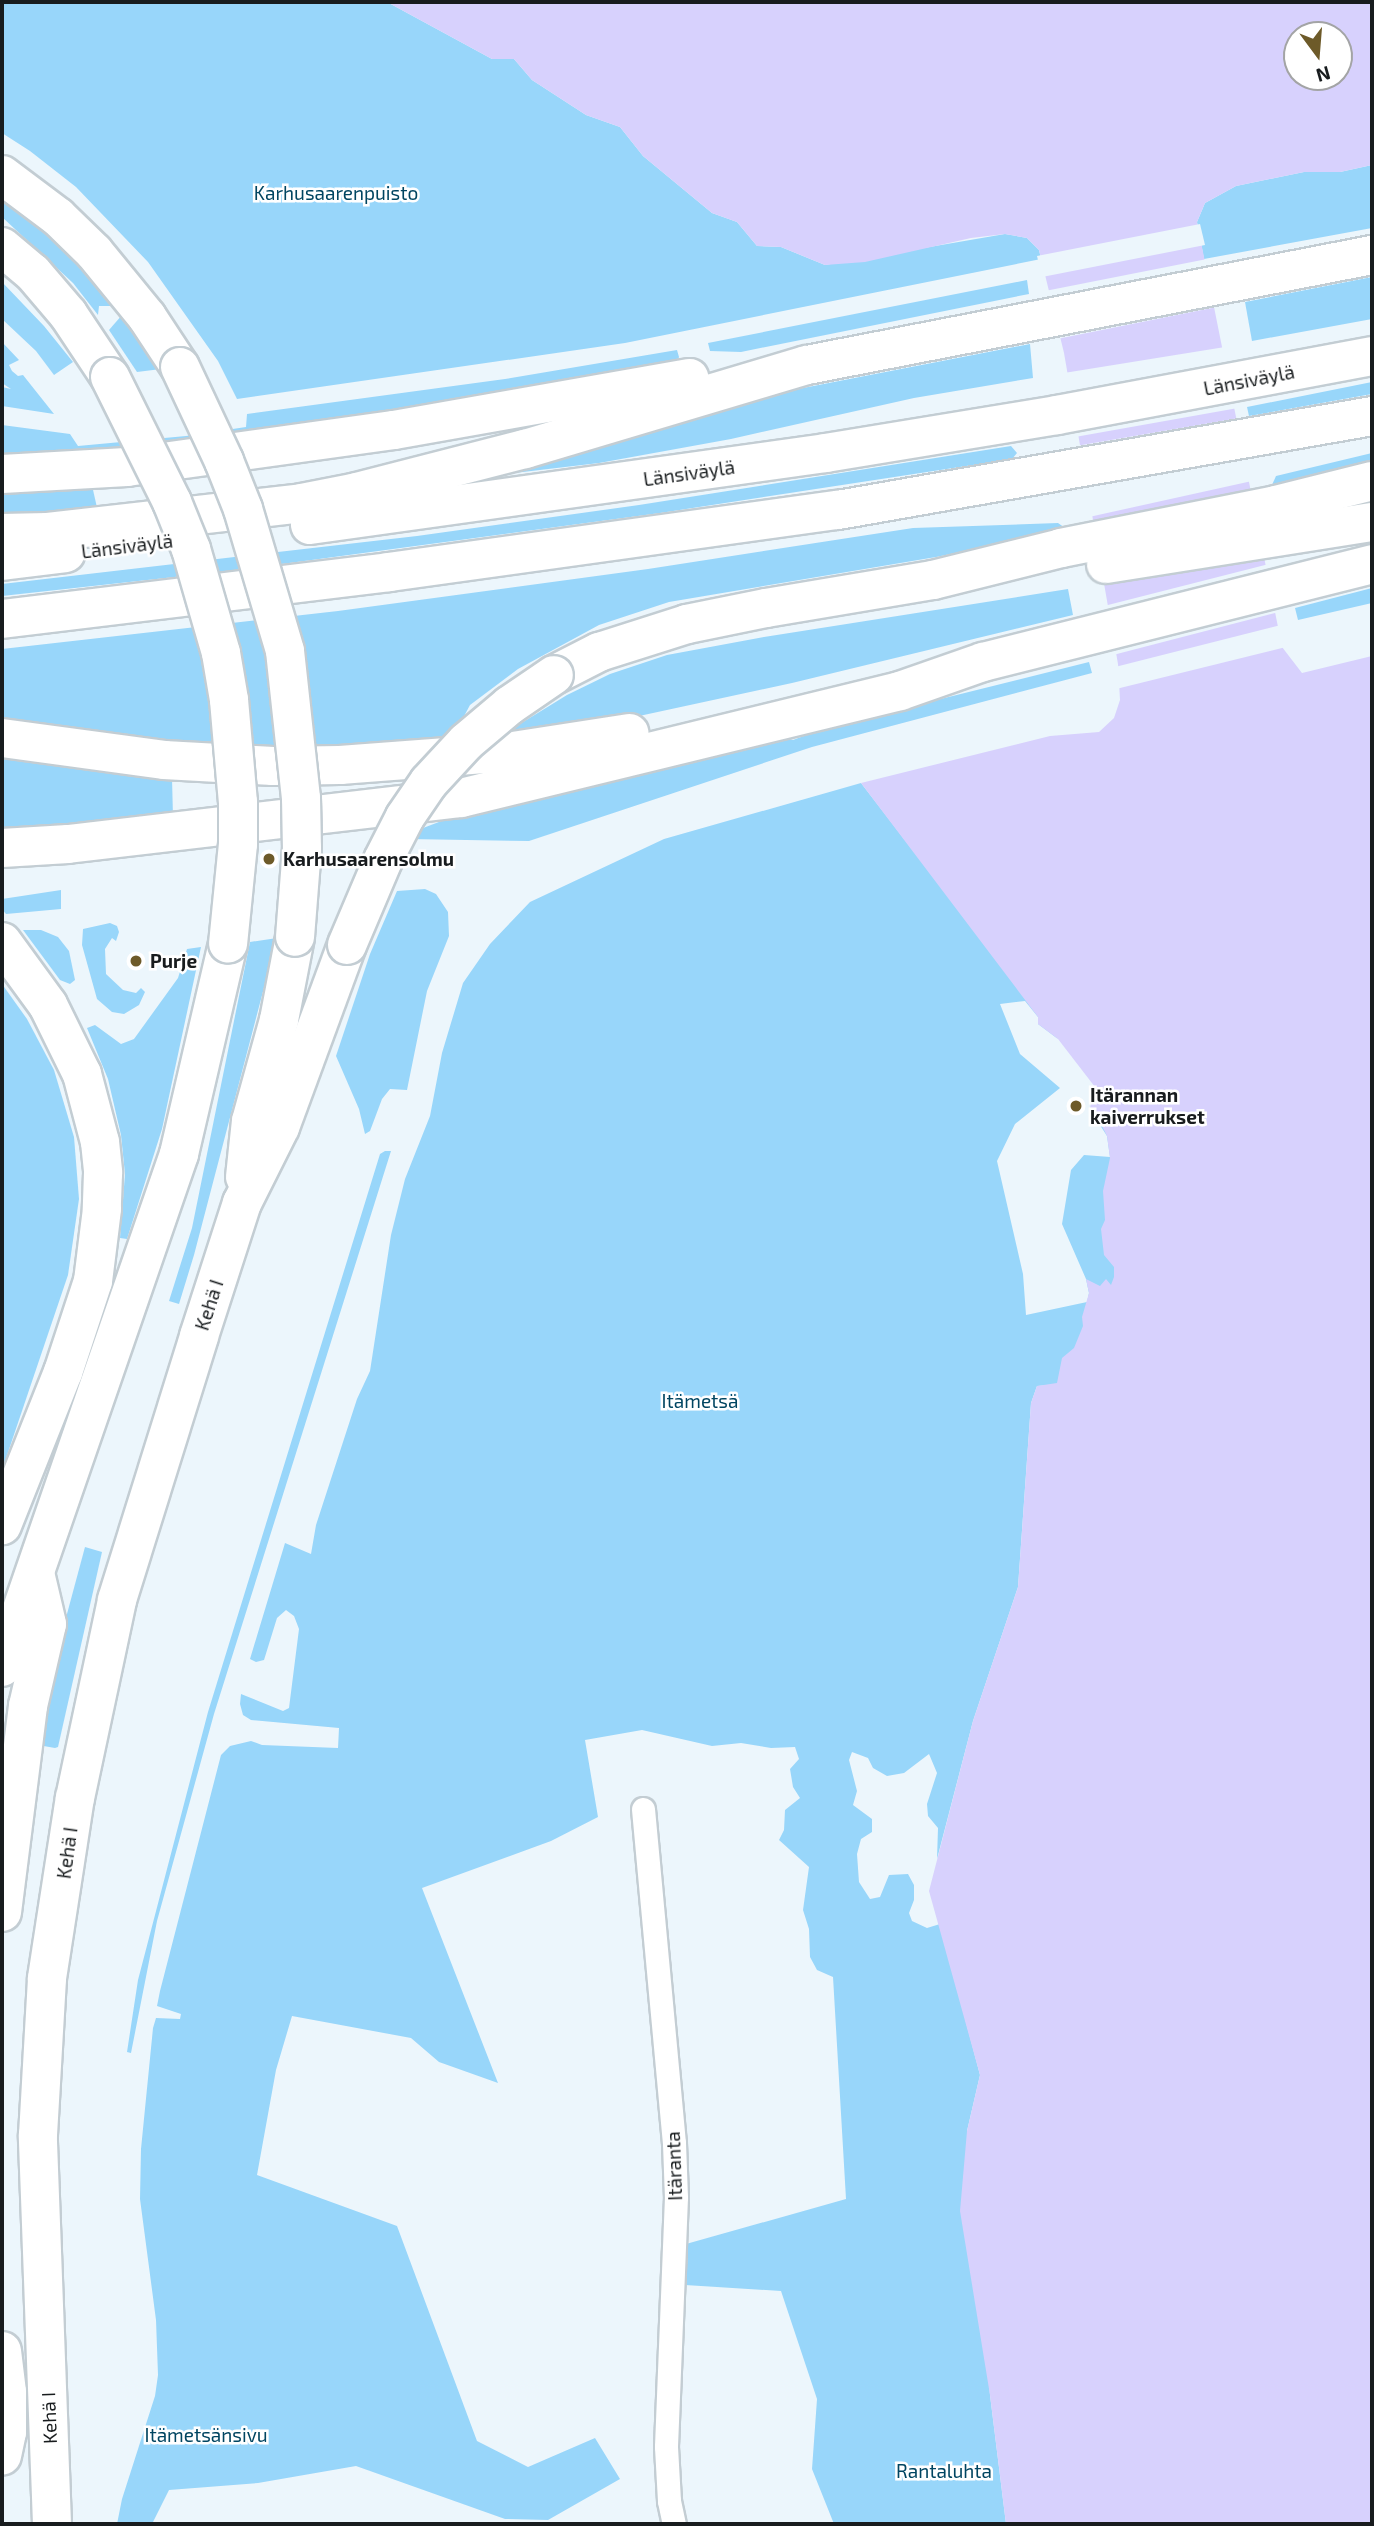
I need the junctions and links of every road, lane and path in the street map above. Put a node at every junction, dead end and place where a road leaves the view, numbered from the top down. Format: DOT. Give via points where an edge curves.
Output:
graph roads {
  1 [pos="2,175"];
  2 [pos="2,247"];
  3 [pos="1372,255"];
  4 [pos="1372,343"];
  5 [pos="1372,356"];
  6 [pos="807,365"];
  7 [pos="1242,382"];
  8 [pos="1372,416"];
  9 [pos="2,474"];
  10 [pos="1372,481"];
  11 [pos="1279,521"];
  12 [pos="1372,522"];
  13 [pos="2,533"];
  14 [pos="2,561"];
  15 [pos="1372,564"];
  16 [pos="2,619"];
  17 [pos="983,662"];
  18 [pos="2,738"];
  19 [pos="2,848"];
  20 [pos="2,942"];
  21 [pos="242,1203"];
  22 [pos="7,1515"];
  23 [pos="2,1541"];
  24 [pos="35,1573"];
  25 [pos="2,1667"];
  26 [pos="643,1809"];
  27 [pos="2,1912"];
  28 [pos="2,2351"];
  29 [pos="2,2455"];
  30 [pos="52,2524"];
  31 [pos="674,2524"];
  1 -- 21 [label="highway, bridge" via="50,210 94,252 147,317 180,367 243,509 285,651 301,798 302,860 295,937 279,1020 251,1121"];
  2 -- 24 [label="highway, bridge" via="33,273 68,314 110,377 172,502 195,561 221,653 237,802 228,944 179,1154"];
  3 -- 6 [label="highway"];
  4 -- 7 [label="highway"];
  5 -- 7 [label="highway, Länsiväylä"];
  6 -- 9 [label="highway" via="757,365 394,430 127,467"];
  6 -- 13 [label="highway" via="525,449 357,492 302,503"];
  7 -- 14 [label="highway, Länsiväylä" via="622,483"];
  8 -- 16 [label="highway" via="838,510"];
  10 -- 11 [label="highway"];
  11 -- 12 [label="highway"];
  11 -- 21 [label="highway, bridge" via="687,624 599,652 554,675 466,742 405,817 347,945 280,1127"];
  15 -- 17 [label="highway"];
  17 -- 18 [label="highway" via="897,673 597,740 432,759 340,765 216,764"];
  17 -- 19 [label="highway" via="900,691 461,798"];
  20 -- 22 [label="highway" via="48,1005 82,1074 100,1142 102,1209 93,1281"];
  21 -- 30 [label="highway, Kehä I" via="117,1600 75,1798 47,1978 38,2135"];
  22 -- 23 [label="highway"];
  24 -- 25 [label="highway"];
  24 -- 27 [label="highway" via="47,1624 28,1706"];
  26 -- 31 [label="street, Itäranta" via="674,2143 666,2447"];
  28 -- 29 [label="highway" via="7,2392"];
}
